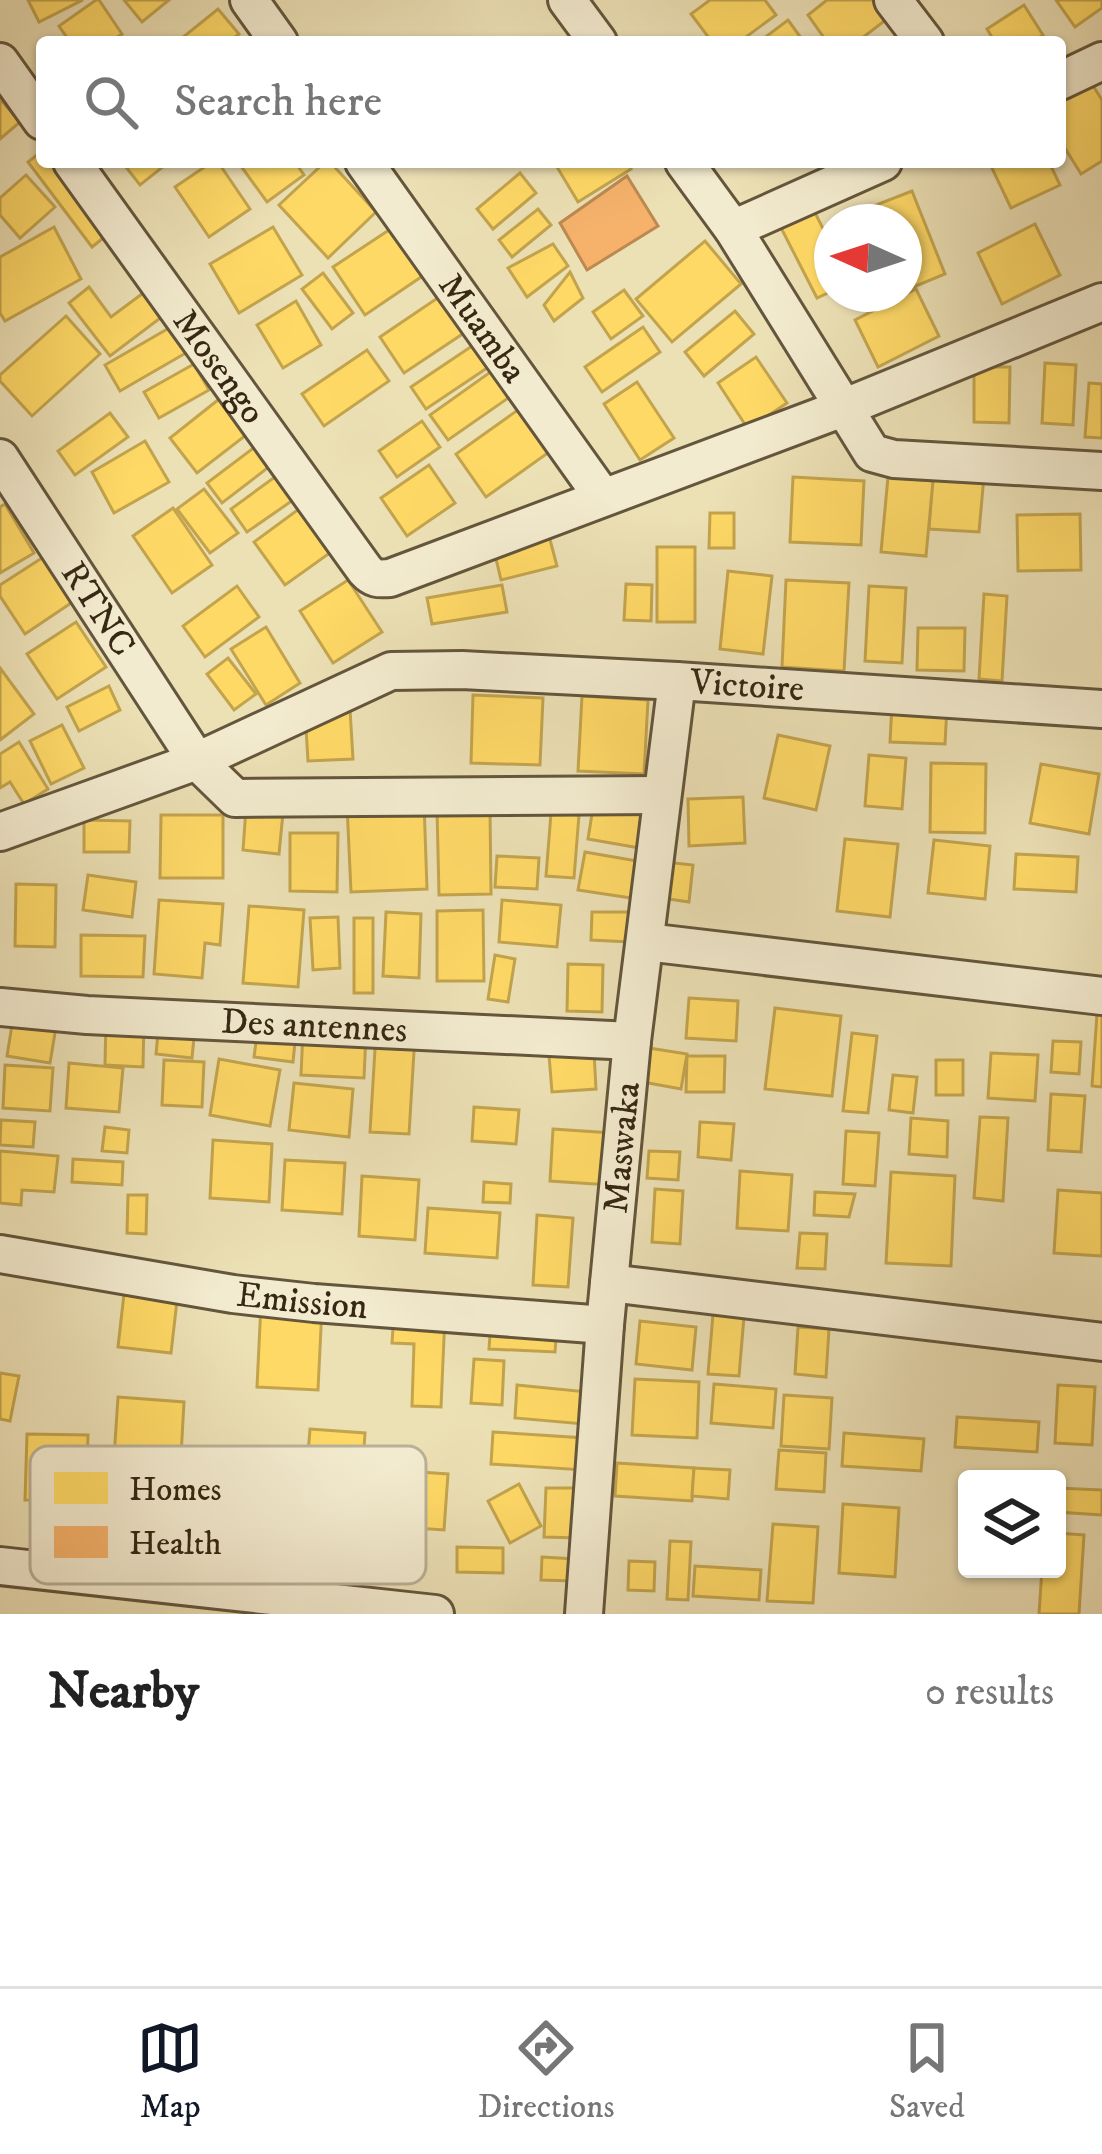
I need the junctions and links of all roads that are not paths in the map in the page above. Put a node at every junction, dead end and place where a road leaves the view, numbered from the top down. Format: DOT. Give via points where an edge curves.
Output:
graph roads {
  1 [pos="249,0"];
  2 [pos="567,0"];
  3 [pos="893,0"];
  4 [pos="275,36"];
  5 [pos="594,36"];
  6 [pos="920,36"];
  7 [pos="1102,61"];
  8 [pos="0,62"];
  9 [pos="1066,78"];
  10 [pos="36,113"];
  11 [pos="76,168"];
  12 [pos="368,168"];
  13 [pos="689,168"];
  14 [pos="870,168"];
  15 [pos="733,229"];
  16 [pos="1102,302"];
  17 [pos="842,408"];
  18 [pos="0,458"];
  19 [pos="1102,471"];
  20 [pos="602,496"];
  21 [pos="677,681"];
  22 [pos="1102,709"];
  23 [pos="197,761"];
  24 [pos="661,794"];
  25 [pos="0,832"];
  26 [pos="646,942"];
  27 [pos="1102,996"];
  28 [pos="0,1007"];
  29 [pos="632,1041"];
  30 [pos="0,1254"];
  31 [pos="609,1283"];
  32 [pos="605,1324"];
  33 [pos="1102,1342"];
  34 [pos="0,1565"];
  35 [pos="30,1568"];
  36 [pos="168,1584"];
  37 [pos="434,1614"];
  38 [pos="584,1614"];
  1 -- 4 [label="street"];
  2 -- 5 [label="street"];
  3 -- 6 [label="street"];
  7 -- 9 [label="street"];
  8 -- 10 [label="street"];
  11 -- 20 [label="street, Mosengo" via="372,577 390,578"];
  12 -- 20 [label="street, Muamba"];
  13 -- 15 [label="street"];
  14 -- 15 [label="street"];
  15 -- 17 [label="street"];
  16 -- 17 [label="street"];
  17 -- 19 [label="street" via="883,458"];
  17 -- 20 [label="street"];
  18 -- 23 [label="street, RTNC"];
  21 -- 22 [label="street, Victoire"];
  21 -- 23 [label="street, Victoire" via="391,670"];
  21 -- 24 [label="street, Maswaka"];
  23 -- 24 [label="street, RTNC" via="242,800"];
  23 -- 25 [label="street"];
  24 -- 26 [label="street, Maswaka"];
  26 -- 27 [label="street"];
  26 -- 29 [label="street, Maswaka"];
  28 -- 29 [label="street, Des antennes"];
  29 -- 31 [label="street, Maswaka"];
  30 -- 32 [label="street, Emission" via="232,1294"];
  31 -- 32 [label="street, Maswaka"];
  31 -- 33 [label="street"];
  32 -- 38 [label="street, Maswaka"];
  34 -- 35 [label="street"];
  36 -- 37 [label="street"];
}
